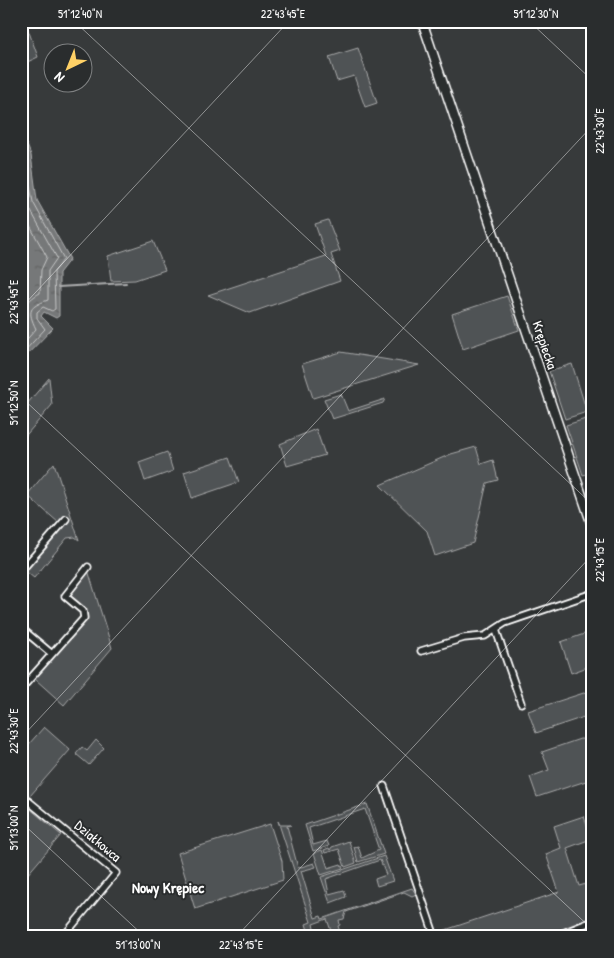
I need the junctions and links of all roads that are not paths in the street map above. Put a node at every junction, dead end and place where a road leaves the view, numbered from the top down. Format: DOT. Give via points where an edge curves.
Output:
graph roads {
  1 [pos="422,21"];
  2 [pos="66,519"];
  3 [pos="593,528"];
  4 [pos="88,568"];
  5 [pos="21,571"];
  6 [pos="593,593"];
  7 [pos="21,628"];
  8 [pos="496,630"];
  9 [pos="421,651"];
  10 [pos="52,654"];
  11 [pos="21,689"];
  12 [pos="521,703"];
  13 [pos="384,786"];
  14 [pos="21,795"];
  15 [pos="593,921"];
  16 [pos="63,937"];
  17 [pos="435,937"];
  18 [pos="553,937"];
  1 -- 3 [label="street, Krępiecka"];
  2 -- 5 [label="street"];
  4 -- 10 [label="street" via="65,596 83,611 84,618"];
  6 -- 8 [label="street" via="505,623"];
  7 -- 10 [label="street"];
  8 -- 9 [label="street" via="486,636 464,638"];
  8 -- 12 [label="street"];
  10 -- 11 [label="street"];
  13 -- 17 [label="street"];
  14 -- 16 [label="street, Działkowca" via="116,873"];
  15 -- 18 [label="street"];
}
